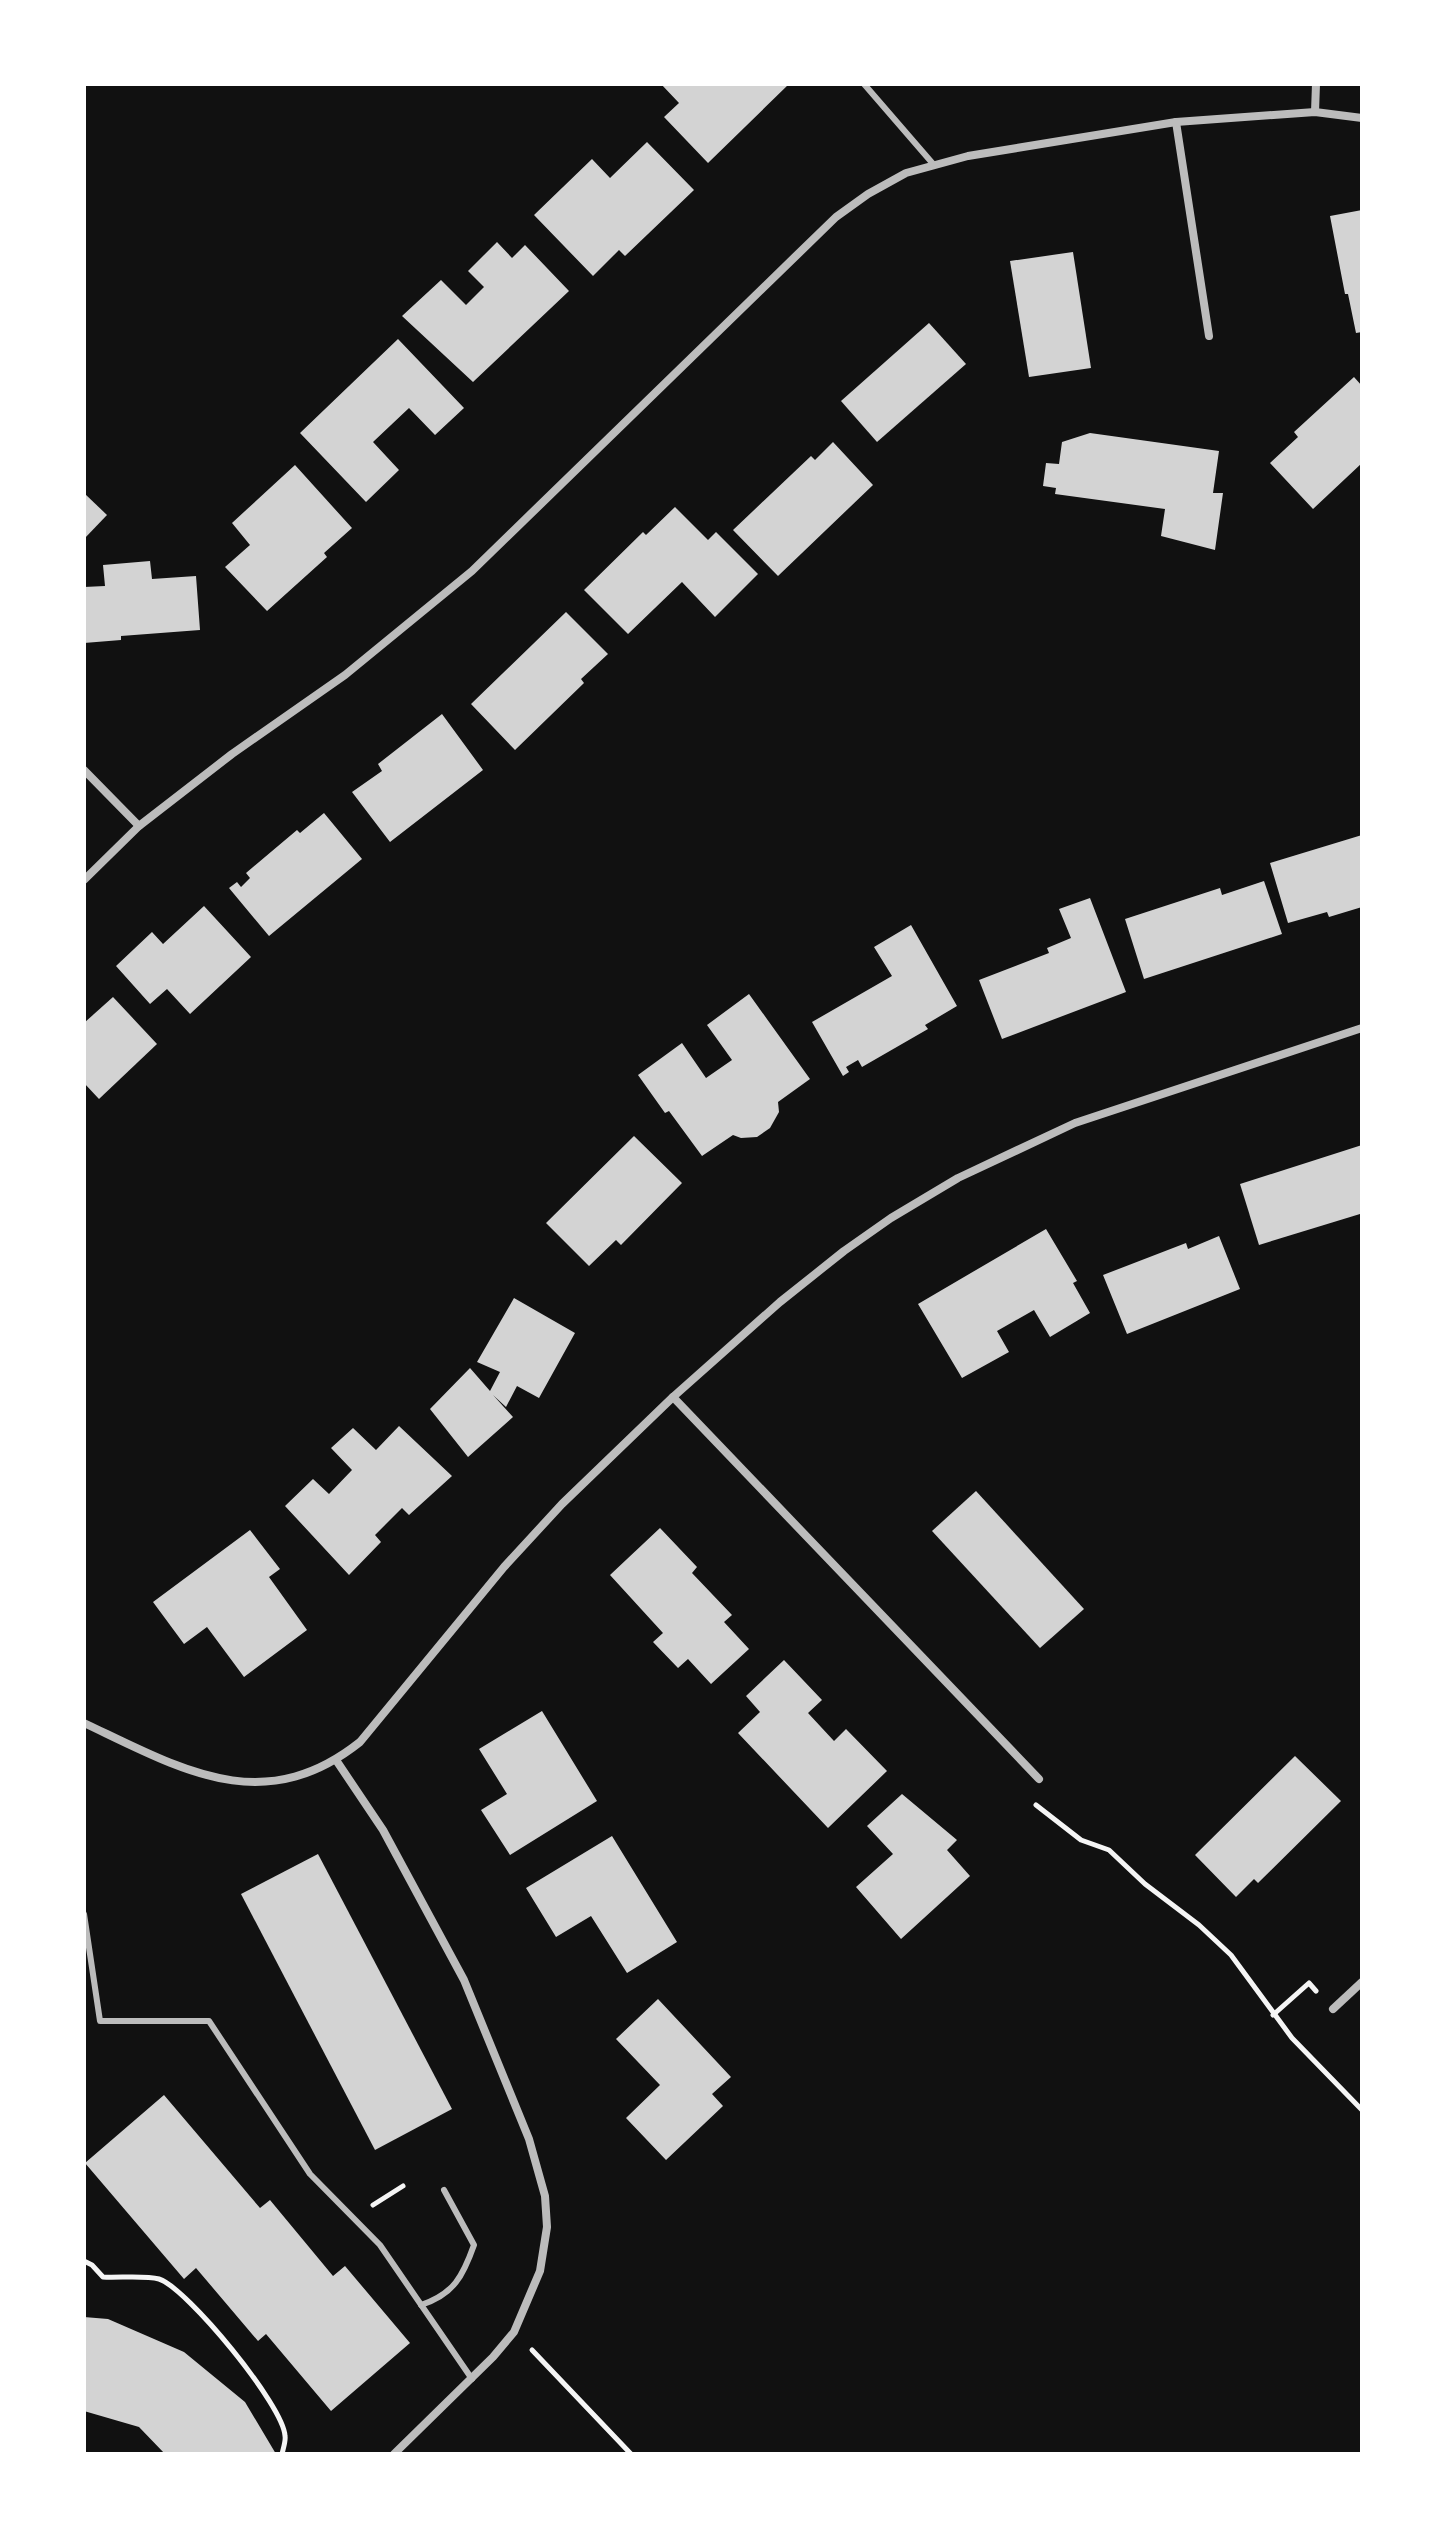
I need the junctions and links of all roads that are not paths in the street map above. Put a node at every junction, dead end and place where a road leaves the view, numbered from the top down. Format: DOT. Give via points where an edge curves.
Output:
graph roads {
  1 [pos="864,84"];
  2 [pos="1316,84"];
  3 [pos="1315,112"];
  4 [pos="1362,118"];
  5 [pos="1176,122"];
  6 [pos="934,165"];
  7 [pos="1209,336"];
  8 [pos="84,770"];
  9 [pos="139,826"];
  10 [pos="84,880"];
  11 [pos="1362,1028"];
  12 [pos="673,1397"];
  13 [pos="84,1724"];
  14 [pos="336,1760"];
  15 [pos="1039,1779"];
  16 [pos="84,1914"];
  17 [pos="1362,1982"];
  18 [pos="1333,2009"];
  19 [pos="444,2190"];
  20 [pos="421,2305"];
  21 [pos="472,2379"];
  22 [pos="394,2454"];
  1 -- 6 [label="lane"];
  2 -- 3 [label="street"];
  3 -- 4 [label="street"];
  3 -- 5 [label="street"];
  5 -- 6 [label="street"];
  5 -- 7 [label="street"];
  6 -- 9 [label="street" via="906,173 836,217 472,571 345,675"];
  8 -- 9 [label="street"];
  9 -- 10 [label="street"];
  11 -- 12 [label="street" via="1075,1123 958,1178 844,1251"];
  12 -- 14 [label="street" via="562,1504 360,1742"];
  12 -- 15 [label="street"];
  13 -- 14 [label="street" via="180,1768 234,1781 286,1779"];
  14 -- 21 [label="street" via="383,1830 464,1980 529,2139 545,2196 547,2227 540,2271 514,2332"];
  16 -- 20 [label="lane" via="100,2021 209,2021 310,2174 380,2245"];
  17 -- 18 [label="street"];
  19 -- 20 [label="lane" via="474,2245 462,2277 438,2300"];
  20 -- 21 [label="lane"];
  21 -- 22 [label="street"];
}
